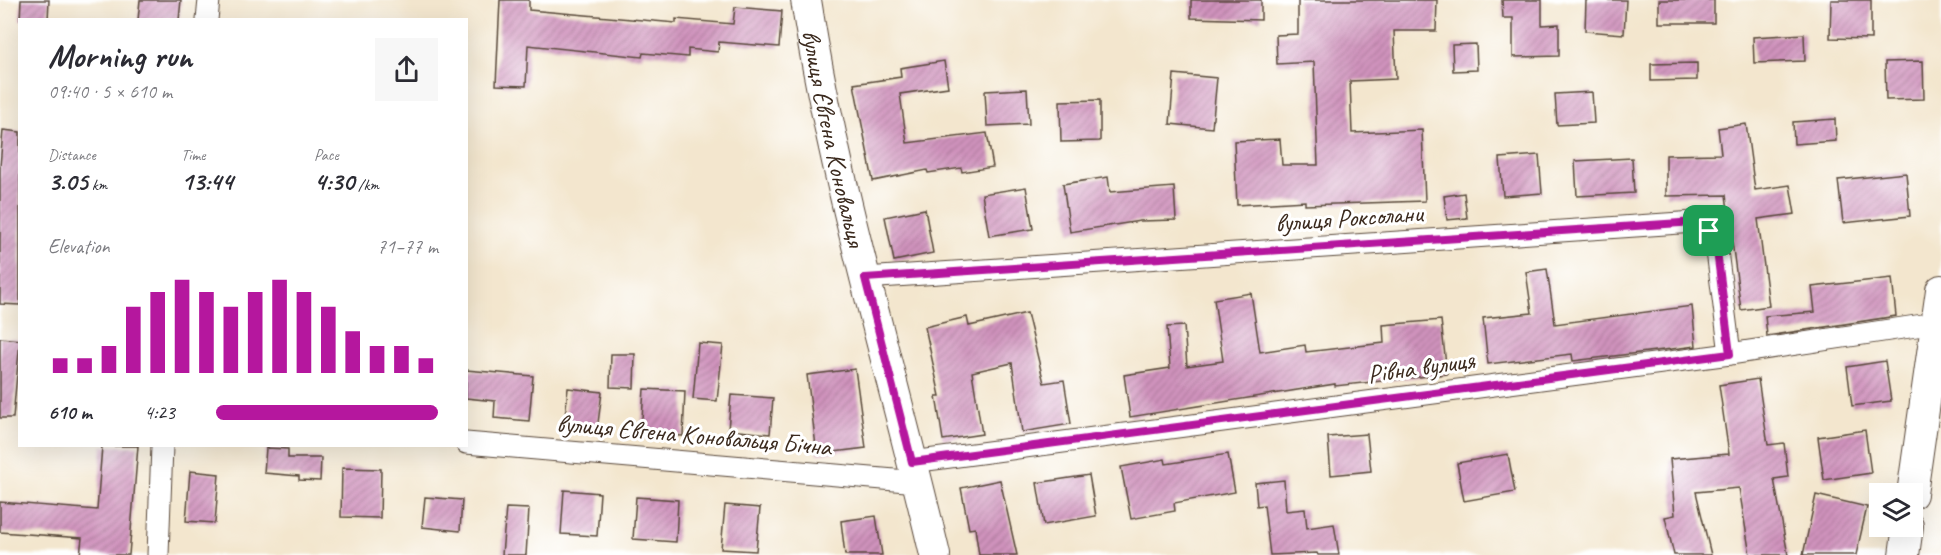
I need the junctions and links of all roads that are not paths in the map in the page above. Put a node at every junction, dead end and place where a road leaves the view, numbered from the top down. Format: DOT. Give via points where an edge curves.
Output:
graph roads {
  1 [pos="209,0"];
  2 [pos="806,0"];
  3 [pos="207,18"];
  4 [pos="865,278"];
  5 [pos="1941,290"];
  6 [pos="1936,323"];
  7 [pos="1730,354"];
  8 [pos="468,443"];
  9 [pos="162,447"];
  10 [pos="915,472"];
  11 [pos="1914,483"];
  12 [pos="1906,537"];
  13 [pos="158,555"];
  14 [pos="935,555"];
  15 [pos="1904,555"];
  1 -- 3 [label="street"];
  2 -- 4 [label="street, вулиця Євгена Коновальця" via="816,67"];
  4 -- 7 [label="street, вулиця Роксолани" via="1695,222 1709,231 1717,251"];
  4 -- 10 [label="street, вулиця Євгена Коновальця"];
  5 -- 6 [label="street"];
  6 -- 7 [label="street, Рівна вулиця"];
  6 -- 11 [label="street"];
  7 -- 10 [label="street, Рівна вулиця"];
  8 -- 10 [label="street, вулиця Євгена Коновальця Бічна"];
  9 -- 13 [label="street"];
  10 -- 14 [label="street, вулиця Євгена Коновальця"];
  12 -- 15 [label="street"];
}
